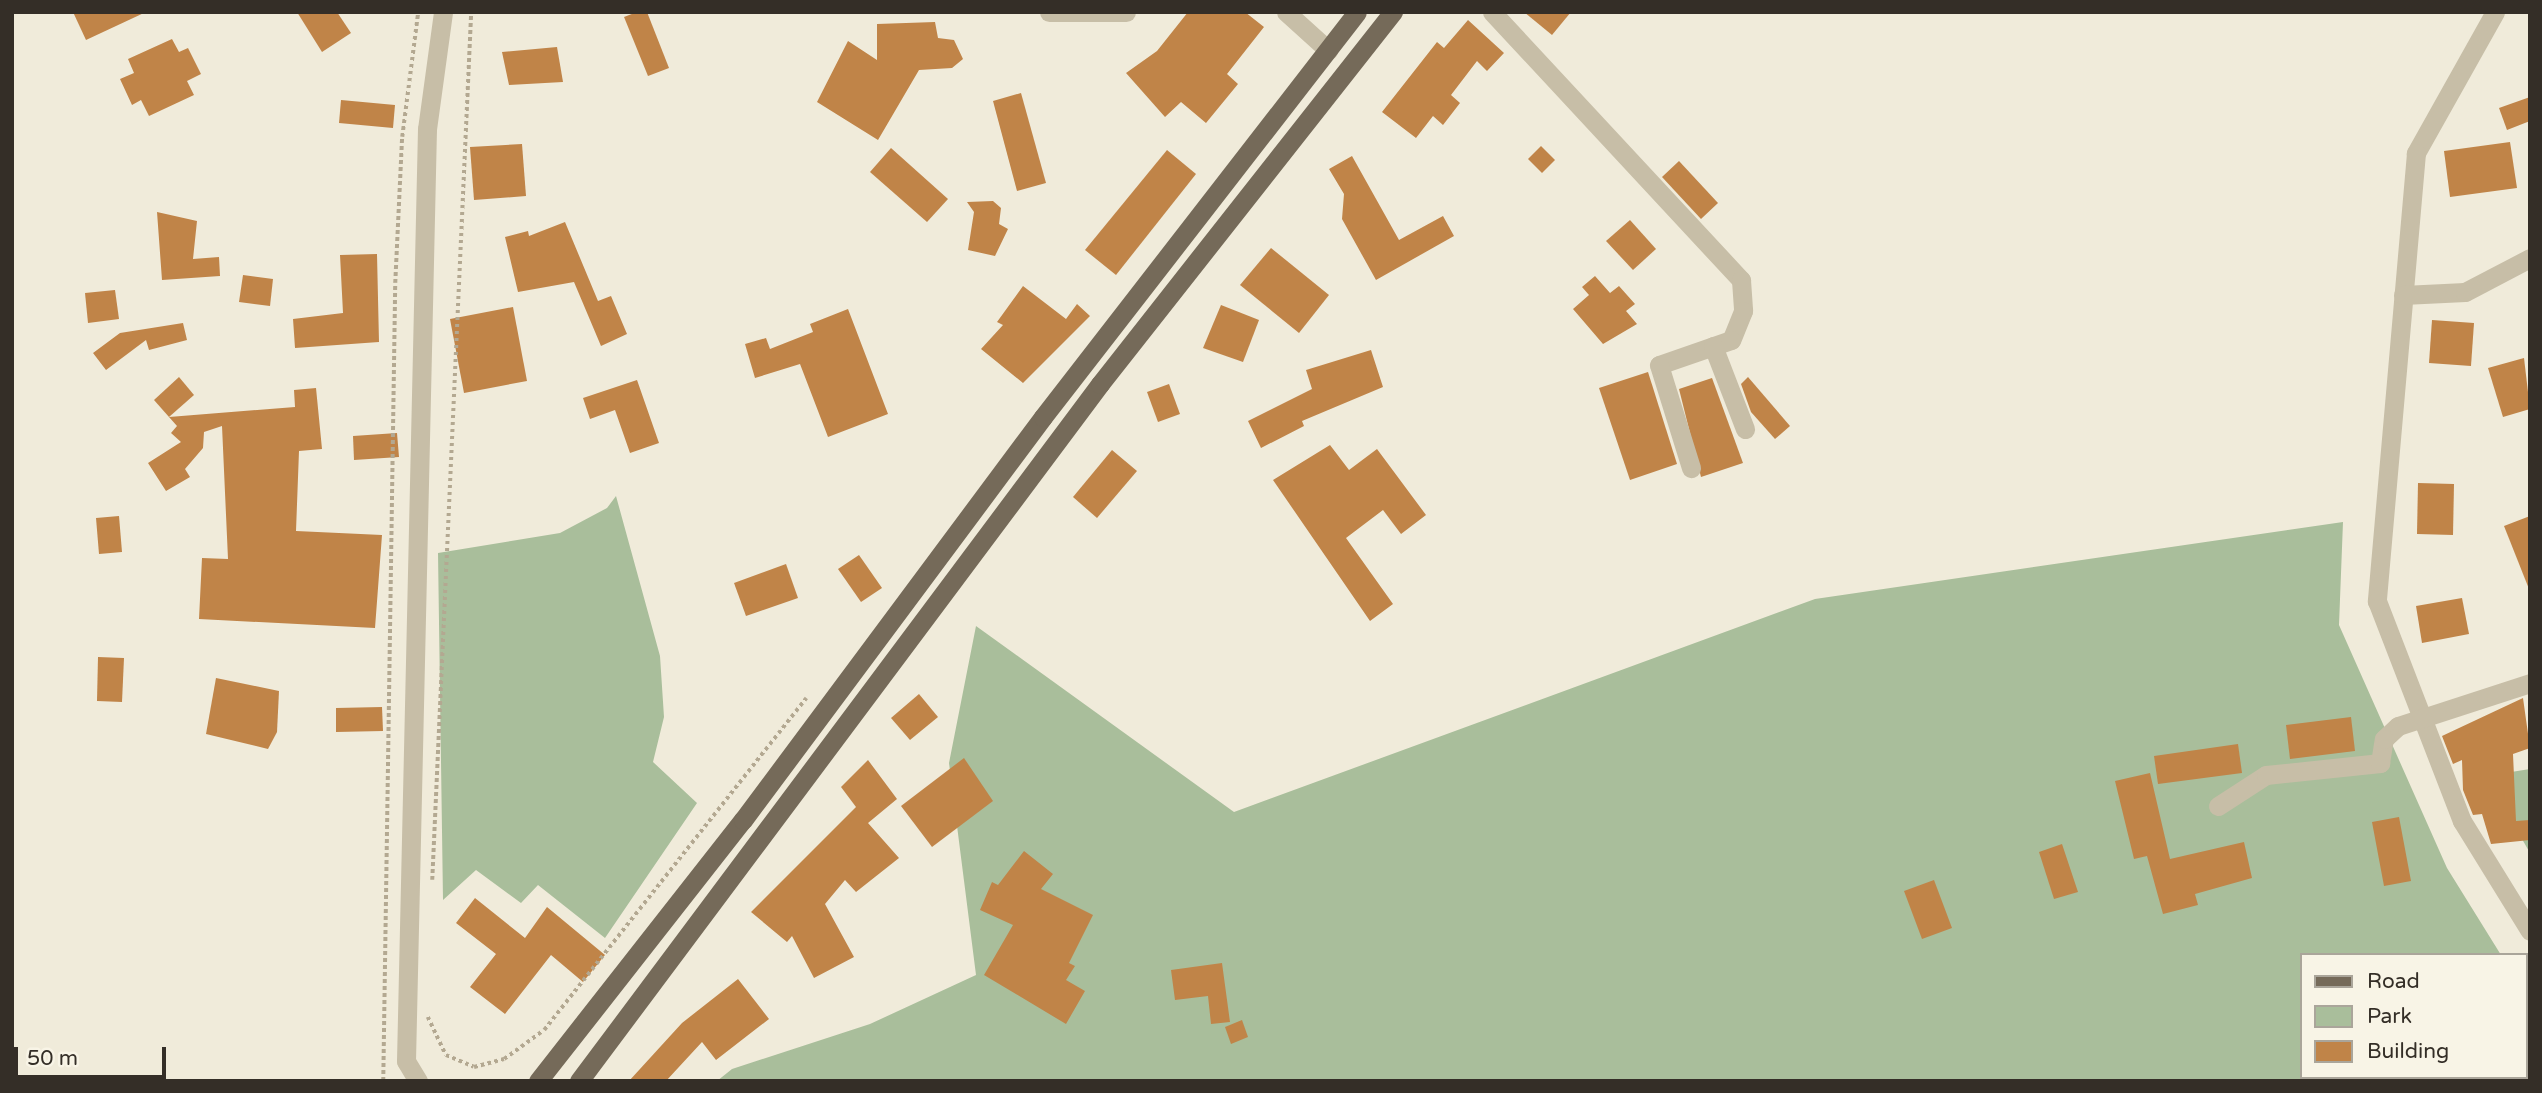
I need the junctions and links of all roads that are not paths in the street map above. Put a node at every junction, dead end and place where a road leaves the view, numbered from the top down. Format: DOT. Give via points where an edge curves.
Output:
graph roads {
  1 [pos="443,12"];
  2 [pos="1049,12"];
  3 [pos="1126,12"];
  4 [pos="1286,12"];
  5 [pos="1357,12"];
  6 [pos="1393,12"];
  7 [pos="1492,12"];
  8 [pos="2495,12"];
  9 [pos="1328,50"];
  10 [pos="2530,258"];
  11 [pos="2403,296"];
  12 [pos="1713,346"];
  13 [pos="1745,429"];
  14 [pos="1690,468"];
  15 [pos="2530,683"];
  16 [pos="2422,718"];
  17 [pos="2218,806"];
  18 [pos="2530,931"];
  19 [pos="406,1061"];
  20 [pos="404,1081"];
  21 [pos="418,1081"];
  22 [pos="538,1081"];
  23 [pos="579,1081"];
  1 -- 19 [label="street" via="428,129"];
  2 -- 3 [label="street"];
  4 -- 9 [label="street"];
  5 -- 9 [label="main road"];
  6 -- 23 [label="main road" via="1100,384"];
  7 -- 12 [label="street" via="1741,280 1743,311 1731,340"];
  8 -- 11 [label="street" via="2416,153"];
  9 -- 22 [label="main road" via="1043,417 744,820"];
  10 -- 11 [label="street" via="2465,292"];
  11 -- 16 [label="street" via="2377,601"];
  12 -- 13 [label="street"];
  12 -- 14 [label="street" via="1659,365"];
  15 -- 16 [label="street"];
  16 -- 17 [label="street" via="2384,739 2380,763 2266,775"];
  16 -- 18 [label="street" via="2462,821"];
  19 -- 20 [label="street"];
  19 -- 21 [label="street"];
}
